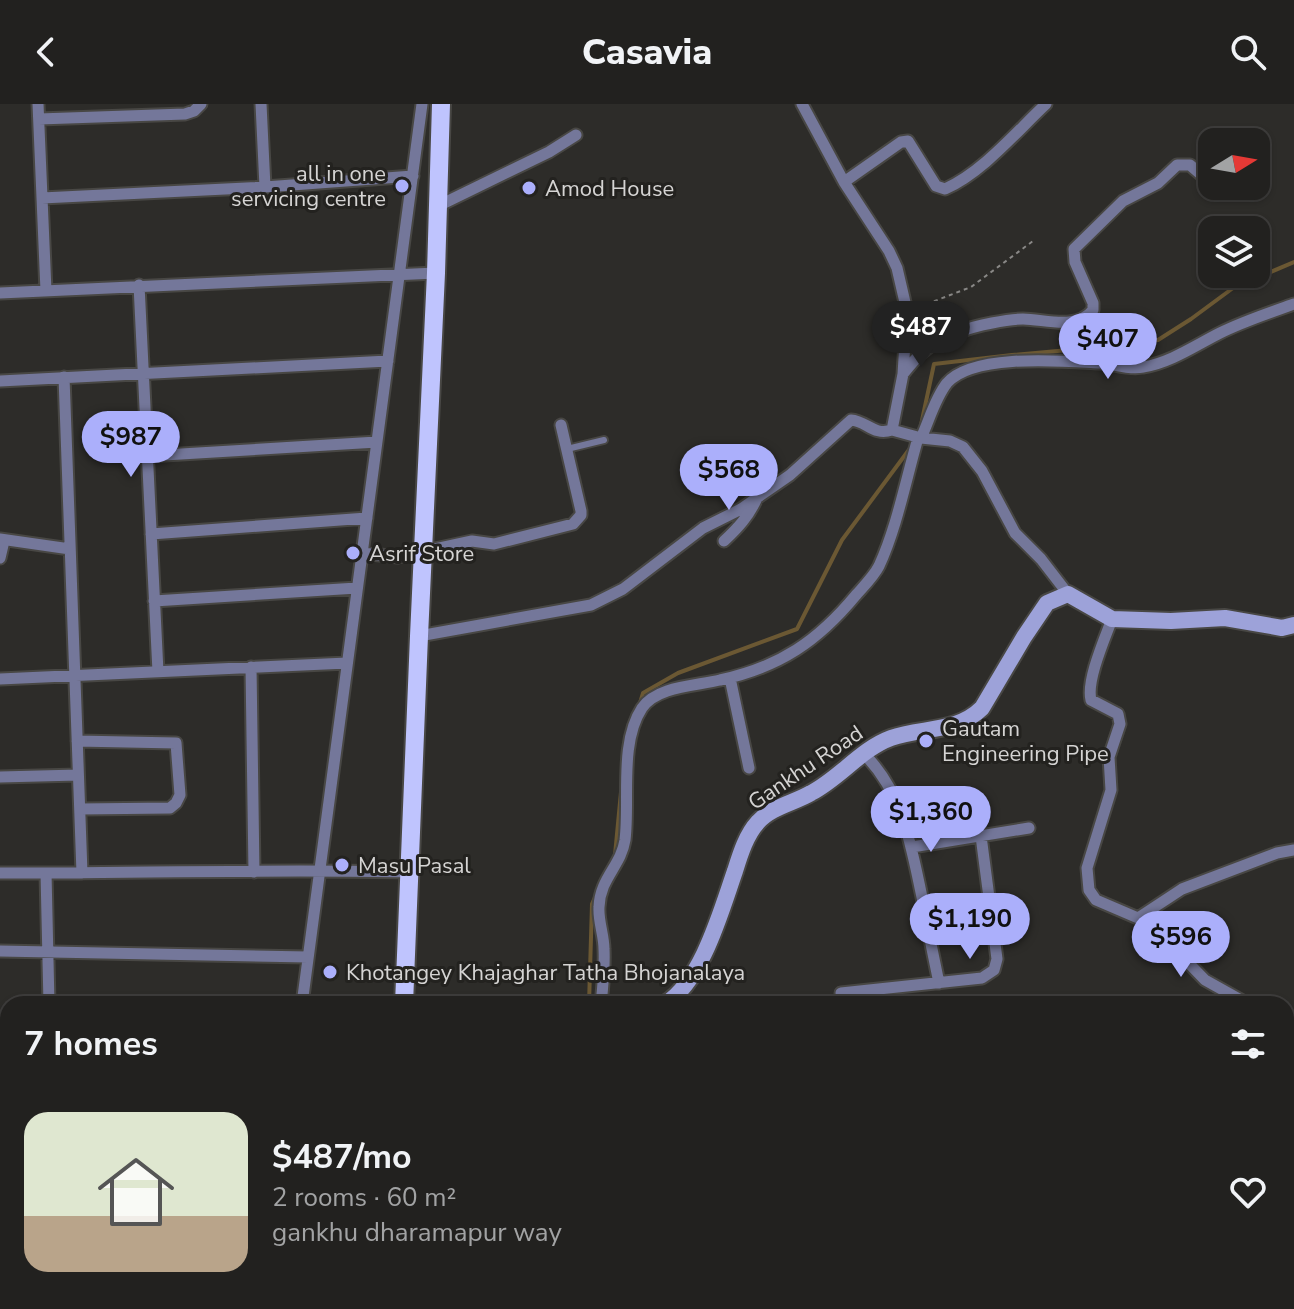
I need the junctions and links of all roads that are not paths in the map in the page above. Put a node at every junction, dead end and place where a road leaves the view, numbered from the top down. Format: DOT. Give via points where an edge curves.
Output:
graph roads {
  1 [pos="38,104"];
  2 [pos="201,104"];
  3 [pos="261,104"];
  4 [pos="422,104"];
  5 [pos="441,104"];
  6 [pos="802,104"];
  7 [pos="1046,104"];
  8 [pos="39,119"];
  9 [pos="576,135"];
  10 [pos="1198,172"];
  11 [pos="413,176"];
  12 [pos="844,182"];
  13 [pos="265,187"];
  14 [pos="42,198"];
  15 [pos="438,206"];
  16 [pos="436,273"];
  17 [pos="399,275"];
  18 [pos="139,285"];
  19 [pos="46,291"];
  20 [pos="0,293"];
  21 [pos="1294,304"];
  22 [pos="388,361"];
  23 [pos="143,374"];
  24 [pos="903,374"];
  25 [pos="64,377"];
  26 [pos="0,381"];
  27 [pos="561,425"];
  28 [pos="892,430"];
  29 [pos="920,438"];
  30 [pos="604,440"];
  31 [pos="377,442"];
  32 [pos="567,449"];
  33 [pos="148,456"];
  34 [pos="757,498"];
  35 [pos="367,518"];
  36 [pos="151,534"];
  37 [pos="2,540"];
  38 [pos="724,541"];
  39 [pos="70,549"];
  40 [pos="362,553"];
  41 [pos="423,553"];
  42 [pos="0,558"];
  43 [pos="357,588"];
  44 [pos="1068,594"];
  45 [pos="154,601"];
  46 [pos="1112,619"];
  47 [pos="1294,625"];
  48 [pos="419,636"];
  49 [pos="347,663"];
  50 [pos="251,667"];
  51 [pos="158,672"];
  52 [pos="75,675"];
  53 [pos="730,678"];
  54 [pos="0,679"];
  55 [pos="77,741"];
  56 [pos="864,754"];
  57 [pos="749,768"];
  58 [pos="78,775"];
  59 [pos="0,777"];
  60 [pos="80,809"];
  61 [pos="1029,828"];
  62 [pos="981,836"];
  63 [pos="912,847"];
  64 [pos="1294,850"];
  65 [pos="321,870"];
  66 [pos="254,872"];
  67 [pos="411,872"];
  68 [pos="0,873"];
  69 [pos="46,873"];
  70 [pos="82,873"];
  71 [pos="1138,918"];
  72 [pos="0,951"];
  73 [pos="48,952"];
  74 [pos="308,957"];
  75 [pos="939,983"];
  76 [pos="841,993"];
  77 [pos="49,996"];
  78 [pos="303,996"];
  79 [pos="404,996"];
  80 [pos="602,996"];
  81 [pos="677,996"];
  82 [pos="1234,996"];
  1 -- 8 [label="street"];
  2 -- 8 [label="street" via="185,114"];
  3 -- 13 [label="street"];
  4 -- 11 [label="street"];
  5 -- 15 [label="main road"];
  6 -- 12 [label="street"];
  7 -- 12 [label="street" via="974,171 945,189 936,186 908,141"];
  8 -- 14 [label="street"];
  9 -- 15 [label="street"];
  10 -- 24 [label="street" via="1190,165 1177,165 1158,183 1123,201 1074,249 1093,303 1089,316 1057,324 1022,319 962,332 923,351"];
  11 -- 13 [label="street"];
  11 -- 17 [label="street"];
  12 -- 24 [label="street" via="897,268 907,311"];
  13 -- 14 [label="street"];
  14 -- 19 [label="street"];
  15 -- 16 [label="main road"];
  16 -- 17 [label="street"];
  16 -- 41 [label="main road"];
  17 -- 18 [label="street"];
  17 -- 22 [label="street"];
  18 -- 19 [label="street"];
  18 -- 23 [label="street"];
  19 -- 20 [label="street"];
  21 -- 29 [label="street" via="1142,368 1021,361 968,370 940,394"];
  22 -- 23 [label="street"];
  22 -- 31 [label="street"];
  23 -- 25 [label="street"];
  23 -- 33 [label="street"];
  24 -- 28 [label="street"];
  25 -- 26 [label="street"];
  25 -- 39 [label="street"];
  27 -- 32 [label="street"];
  28 -- 29 [label="street"];
  28 -- 34 [label="street" via="873,430 851,420 812,458"];
  29 -- 44 [label="street" via="963,447 1015,533"];
  29 -- 53 [label="street" via="878,568 825,630 772,664"];
  30 -- 32 [label="lane"];
  31 -- 33 [label="street"];
  31 -- 35 [label="street"];
  32 -- 41 [label="street" via="581,511 573,524 494,544 472,541"];
  33 -- 36 [label="street"];
  34 -- 38 [label="street"];
  34 -- 48 [label="street" via="703,528 623,589 591,605"];
  35 -- 36 [label="street"];
  35 -- 40 [label="street"];
  36 -- 45 [label="street"];
  37 -- 39 [label="street"];
  37 -- 42 [label="street"];
  39 -- 52 [label="street"];
  40 -- 41 [label="street"];
  40 -- 43 [label="street"];
  41 -- 48 [label="main road"];
  43 -- 45 [label="street"];
  43 -- 49 [label="street"];
  44 -- 46 [label="main road"];
  44 -- 56 [label="main road, Gankhu Road" via="1047,603 973,717 888,739"];
  45 -- 51 [label="street"];
  46 -- 47 [label="main road" via="1225,618 1282,628"];
  46 -- 71 [label="street" via="1089,692 1091,700 1118,714 1120,724 1109,757 1111,790 1087,868 1089,890 1096,900"];
  48 -- 67 [label="main road"];
  49 -- 50 [label="street"];
  49 -- 65 [label="street"];
  50 -- 51 [label="street"];
  50 -- 66 [label="street"];
  51 -- 52 [label="street"];
  52 -- 54 [label="street"];
  52 -- 55 [label="street"];
  53 -- 57 [label="street"];
  53 -- 80 [label="street" via="658,694 635,722 625,841 600,894"];
  55 -- 58 [label="street"];
  55 -- 60 [label="street" via="176,743 180,795 170,808"];
  56 -- 63 [label="street" via="891,792"];
  56 -- 81 [label="main road, Gankhu Road" via="813,793 758,822 742,851 710,943"];
  58 -- 59 [label="street"];
  58 -- 60 [label="street"];
  60 -- 70 [label="street"];
  61 -- 62 [label="street"];
  62 -- 63 [label="street"];
  62 -- 75 [label="street" via="997,959 994,970 982,978"];
  63 -- 75 [label="street"];
  64 -- 71 [label="street" via="1182,889"];
  65 -- 66 [label="street"];
  65 -- 67 [label="street"];
  65 -- 74 [label="street"];
  66 -- 70 [label="street"];
  67 -- 79 [label="main road"];
  68 -- 69 [label="street"];
  69 -- 70 [label="street"];
  69 -- 73 [label="street"];
  71 -- 82 [label="street" via="1205,980"];
  72 -- 73 [label="street"];
  73 -- 74 [label="street"];
  73 -- 77 [label="street"];
  74 -- 78 [label="street"];
  75 -- 76 [label="street"];
}
